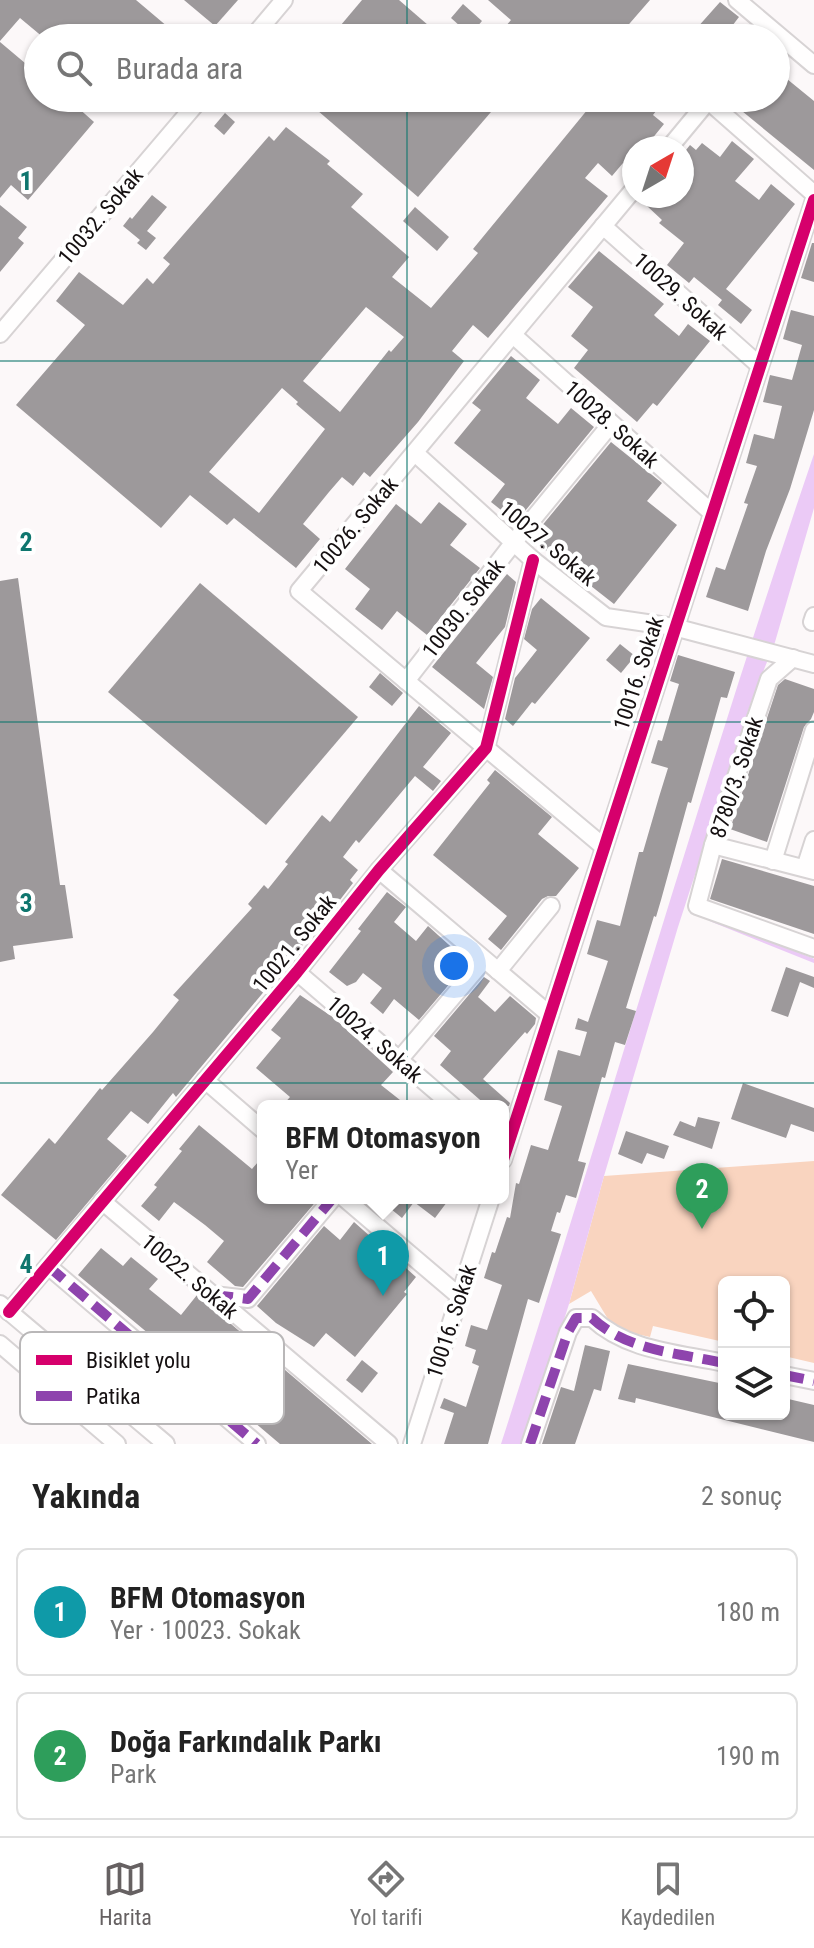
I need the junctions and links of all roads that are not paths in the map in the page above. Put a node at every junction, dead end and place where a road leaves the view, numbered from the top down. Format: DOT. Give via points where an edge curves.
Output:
graph roads {
  1 [pos="284,0"];
  2 [pos="737,0"];
  3 [pos="264,24"];
  4 [pos="765,24"];
  5 [pos="790,45"];
  6 [pos="814,65"];
  7 [pos="189,112"];
  8 [pos="696,112"];
  9 [pos="720,112"];
  10 [pos="678,136"];
  11 [pos="814,197"];
  12 [pos="622,203"];
  13 [pos="603,226"];
  14 [pos="0,334"];
  15 [pos="513,335"];
  16 [pos="760,366"];
  17 [pos="611,424"];
  18 [pos="415,453"];
  19 [pos="712,513"];
  20 [pos="514,542"];
  21 [pos="533,560"];
  22 [pos="674,627"];
  23 [pos="787,656"];
  24 [pos="814,664"];
  25 [pos="406,681"];
  26 [pos="814,730"];
  27 [pos="486,748"];
  28 [pos="814,840"];
  29 [pos="713,845"];
  30 [pos="604,847"];
  31 [pos="773,861"];
  32 [pos="809,869"];
  33 [pos="379,870"];
  34 [pos="551,906"];
  35 [pos="814,948"];
  36 [pos="484,960"];
  37 [pos="498,971"];
  38 [pos="297,972"];
  39 [pos="550,1015"];
  40 [pos="399,1060"];
  41 [pos="205,1080"];
  42 [pos="446,1100"];
  43 [pos="257,1125"];
  44 [pos="509,1139"];
  45 [pos="102,1201"];
  46 [pos="328,1204"];
  47 [pos="351,1204"];
  48 [pos="489,1204"];
  49 [pos="48,1266"];
  50 [pos="213,1295"];
  51 [pos="459,1296"];
  52 [pos="5,1308"];
  53 [pos="33,1332"];
  54 [pos="125,1332"];
  55 [pos="257,1332"];
  56 [pos="0,1344"];
  57 [pos="284,1355"];
  58 [pos="20,1361"];
  59 [pos="718,1362"];
  60 [pos="790,1376"];
  61 [pos="814,1381"];
  62 [pos="94,1424"];
  63 [pos="142,1424"];
  64 [pos="234,1424"];
  65 [pos="117,1444"];
  66 [pos="166,1444"];
  67 [pos="257,1444"];
  68 [pos="389,1444"];
  69 [pos="412,1444"];
  70 [pos="530,1444"];
  1 -- 3 [label="street"];
  2 -- 4 [label="street"];
  5 -- 6 [label="street"];
  7 -- 14 [label="street, 10032. Sokak"];
  8 -- 10 [label="street"];
  9 -- 11 [label="street, 10016. Sokak"];
  11 -- 16 [label="street, 10016. Sokak"];
  12 -- 13 [label="street, 10026. Sokak"];
  13 -- 15 [label="street, 10026. Sokak"];
  13 -- 16 [label="street, 10029. Sokak"];
  15 -- 17 [label="street, 10028. Sokak"];
  15 -- 18 [label="street, 10026. Sokak"];
  16 -- 19 [label="street, 10016. Sokak"];
  17 -- 19 [label="street, 10028. Sokak"];
  17 -- 20 [label="street, 10030. Sokak"];
  18 -- 20 [label="street, 10027. Sokak"];
  18 -- 25 [label="street, 10026. Sokak" via="299,591"];
  19 -- 22 [label="street, 10016. Sokak"];
  20 -- 21 [label="street, 10027. Sokak"];
  20 -- 25 [label="street, 10030. Sokak"];
  21 -- 22 [label="street, 10027. Sokak" via="606,617"];
  21 -- 27 [label="street, 10021. Sokak"];
  22 -- 23 [label="street, 10027. Sokak"];
  22 -- 30 [label="street, 10016. Sokak"];
  23 -- 24 [label="street, 10027. Sokak"];
  23 -- 29 [label="street, 8780/3. Sokak" via="769,679"];
  25 -- 27 [label="street, 10026. Sokak"];
  26 -- 31 [label="street"];
  27 -- 30 [label="street, 10026. Sokak"];
  27 -- 33 [label="street, 10021. Sokak"];
  28 -- 32 [label="street"];
  29 -- 31 [label="street"];
  29 -- 35 [label="street, 8780/3. Sokak" via="697,906"];
  30 -- 39 [label="street, 10016. Sokak"];
  31 -- 32 [label="street"];
  33 -- 36 [label="street"];
  33 -- 38 [label="street, 10021. Sokak"];
  34 -- 37 [label="street"];
  36 -- 37 [label="street"];
  36 -- 40 [label="street"];
  37 -- 39 [label="street"];
  38 -- 40 [label="street, 10024. Sokak"];
  38 -- 41 [label="street, 10021. Sokak"];
  39 -- 44 [label="street, 10016. Sokak"];
  40 -- 42 [label="street, 10024. Sokak"];
  41 -- 43 [label="street"];
  41 -- 45 [label="street, 10021. Sokak"];
  45 -- 49 [label="street, 10021. Sokak"];
  45 -- 50 [label="street, 10022. Sokak"];
  46 -- 50 [label="street" via="248,1299"];
  47 -- 51 [label="street"];
  48 -- 51 [label="street, 10016. Sokak"];
  49 -- 52 [label="street, 10021. Sokak"];
  49 -- 54 [label="street"];
  50 -- 55 [label="street, 10022. Sokak"];
  51 -- 69 [label="street, 10016. Sokak"];
  52 -- 53 [label="street"];
  56 -- 58 [label="street"];
  57 -- 68 [label="street, 10022. Sokak"];
  59 -- 70 [label="street" via="627,1343 592,1318 576,1318"];
  60 -- 61 [label="street"];
  62 -- 65 [label="street"];
  63 -- 66 [label="street"];
  64 -- 67 [label="street"];
}
